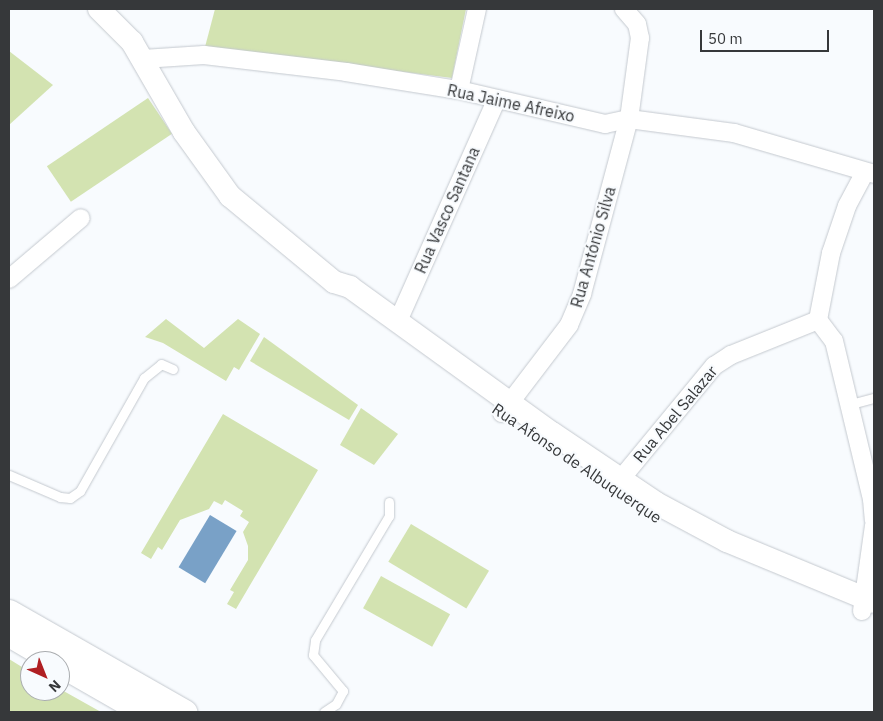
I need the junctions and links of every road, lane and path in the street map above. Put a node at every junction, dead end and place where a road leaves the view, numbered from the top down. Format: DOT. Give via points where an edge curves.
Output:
graph roads {
  1 [pos="99,9"];
  2 [pos="477,9"];
  3 [pos="624,9"];
  4 [pos="143,59"];
  5 [pos="458,90"];
  6 [pos="498,99"];
  7 [pos="628,119"];
  8 [pos="869,173"];
  9 [pos="81,218"];
  10 [pos="9,279"];
  11 [pos="334,282"];
  12 [pos="818,320"];
  13 [pos="398,321"];
  14 [pos="173,369"];
  15 [pos="874,398"];
  16 [pos="850,404"];
  17 [pos="506,407"];
  18 [pos="9,475"];
  19 [pos="620,480"];
  20 [pos="389,502"];
  21 [pos="874,520"];
  22 [pos="874,526"];
  23 [pos="869,607"];
  24 [pos="9,612"];
  25 [pos="9,634"];
  26 [pos="38,651"];
  27 [pos="70,670"];
  28 [pos="144,712"];
  29 [pos="184,712"];
  30 [pos="324,712"];
  1 -- 4 [label="street, Rua Afonso de Albuquerque" via="126,35"];
  2 -- 5 [label="street"];
  3 -- 7 [label="street, Rua António Silva" via="637,24 640,38"];
  4 -- 5 [label="street, Rua Jaime Afreixo" via="204,56 346,72"];
  4 -- 11 [label="street, Rua Afonso de Albuquerque" via="184,132 230,196"];
  5 -- 6 [label="street, Rua Jaime Afreixo"];
  6 -- 7 [label="street, Rua Jaime Afreixo" via="605,124"];
  6 -- 13 [label="street, Rua Vasco Santana"];
  7 -- 8 [label="street, Rua Jaime Afreixo" via="734,133"];
  7 -- 17 [label="street, Rua António Silva" via="582,294 569,325"];
  8 -- 12 [label="street" via="847,206 831,253"];
  9 -- 10 [label="street"];
  11 -- 13 [label="street, Rua Afonso de Albuquerque" via="350,287"];
  11 -- 17 [label="street, Rua Afonso de Albuquerque" via="343,299"];
  12 -- 16 [label="street" via="834,341"];
  12 -- 19 [label="street, Rua Abel Salazar" via="731,355 714,366"];
  13 -- 17 [label="street, Rua Afonso de Albuquerque"];
  14 -- 18 [label="lane" via="161,364 144,378 80,492 70,498 60,497"];
  15 -- 16 [label="lane"];
  16 -- 21 [label="street"];
  17 -- 19 [label="street, Rua Afonso de Albuquerque"];
  17 -- 23 [label="street, Rua Afonso de Albuquerque" via="648,513 721,553"];
  19 -- 23 [label="street, Rua Afonso de Albuquerque" via="727,541"];
  20 -- 30 [label="lane" via="389,516 315,640 313,655 342,690 336,704"];
  22 -- 23 [label="street"];
  24 -- 29 [label="main road"];
  25 -- 26 [label="main road"];
  27 -- 28 [label="main road"];
}
